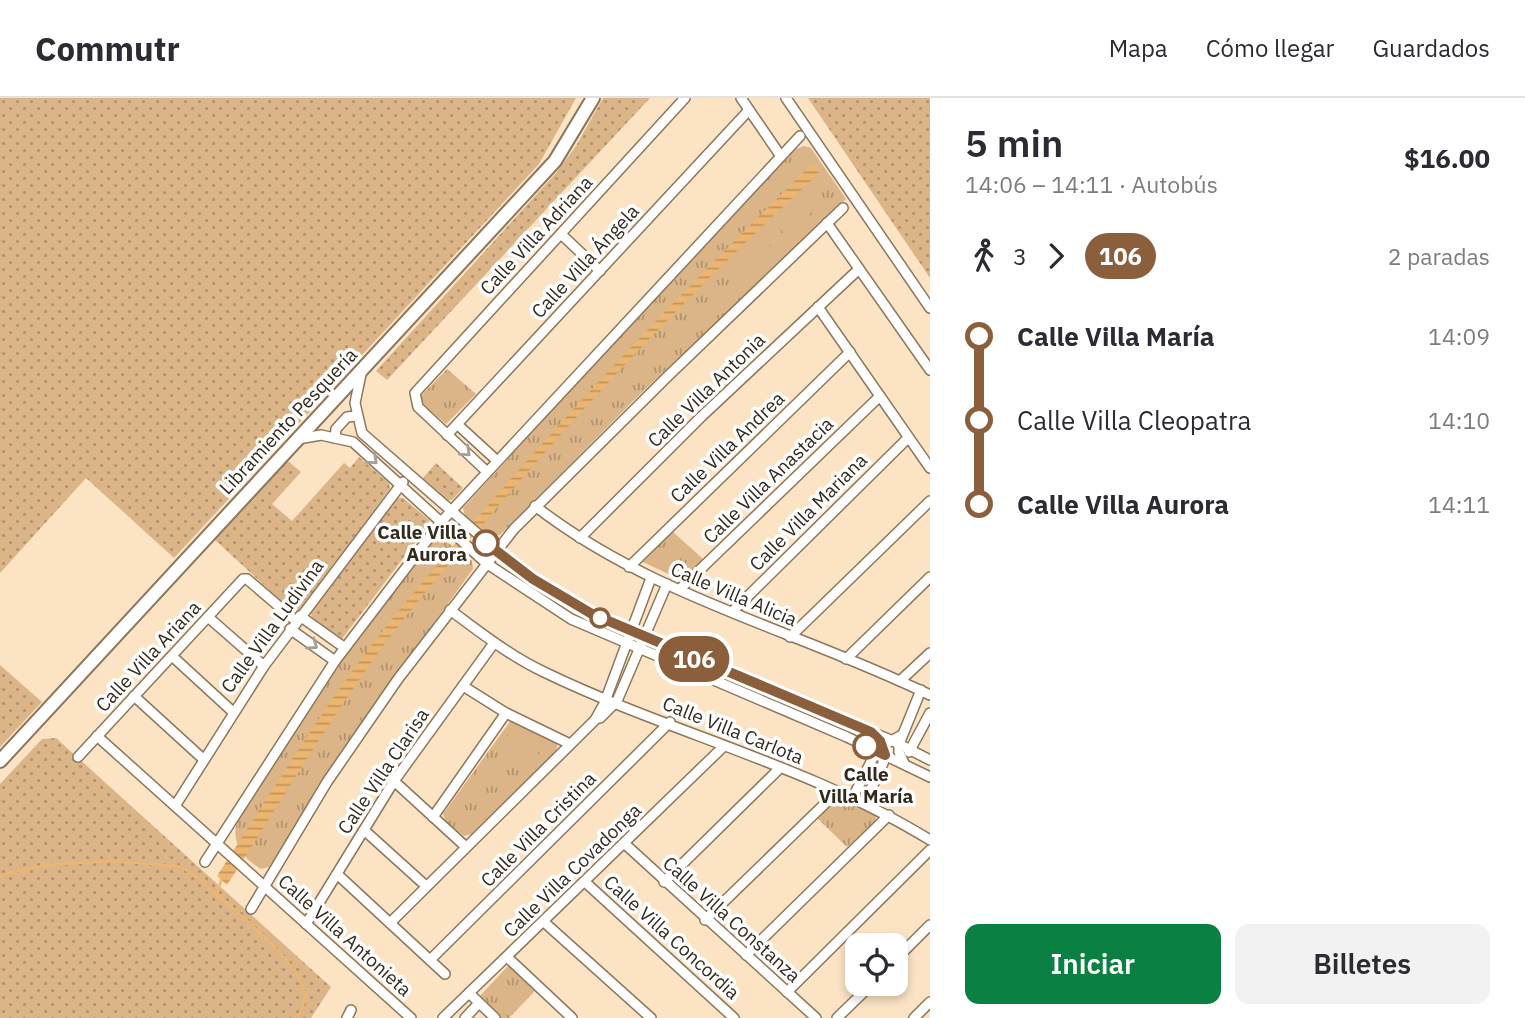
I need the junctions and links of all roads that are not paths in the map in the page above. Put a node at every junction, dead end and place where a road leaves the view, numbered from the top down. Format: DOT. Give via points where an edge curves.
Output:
graph roads {
  1 [pos="593,98"];
  2 [pos="685,98"];
  3 [pos="741,98"];
  4 [pos="786,98"];
  5 [pos="749,110"];
  6 [pos="800,136"];
  7 [pos="780,155"];
  8 [pos="843,208"];
  9 [pos="827,223"];
  10 [pos="561,234"];
  11 [pos="859,269"];
  12 [pos="600,271"];
  13 [pos="818,307"];
  14 [pos="930,307"];
  15 [pos="850,352"];
  16 [pos="365,366"];
  17 [pos="930,370"];
  18 [pos="880,396"];
  19 [pos="334,399"];
  20 [pos="355,401"];
  21 [pos="320,414"];
  22 [pos="357,420"];
  23 [pos="458,425"];
  24 [pos="321,435"];
  25 [pos="447,435"];
  26 [pos="340,438"];
  27 [pos="908,438"];
  28 [pos="297,439"];
  29 [pos="492,466"];
  30 [pos="930,468"];
  31 [pos="409,475"];
  32 [pos="401,485"];
  33 [pos="930,500"];
  34 [pos="535,506"];
  35 [pos="446,517"];
  36 [pos="580,538"];
  37 [pos="491,557"];
  38 [pos="629,567"];
  39 [pos="930,577"];
  40 [pos="651,578"];
  41 [pos="667,584"];
  42 [pos="680,589"];
  43 [pos="450,610"];
  44 [pos="733,611"];
  45 [pos="208,617"];
  46 [pos="295,622"];
  47 [pos="631,633"];
  48 [pos="790,637"];
  49 [pos="644,638"];
  50 [pos="494,643"];
  51 [pos="626,645"];
  52 [pos="345,648"];
  53 [pos="639,650"];
  54 [pos="930,653"];
  55 [pos="172,656"];
  56 [pos="846,659"];
  57 [pos="335,661"];
  58 [pos="264,666"];
  59 [pos="900,681"];
  60 [pos="463,686"];
  61 [pos="925,692"];
  62 [pos="134,696"];
  63 [pos="606,697"];
  64 [pos="617,701"];
  65 [pos="233,712"];
  66 [pos="506,713"];
  67 [pos="930,713"];
  68 [pos="595,720"];
  69 [pos="670,722"];
  70 [pos="868,731"];
  71 [pos="97,736"];
  72 [pos="900,737"];
  73 [pos="570,744"];
  74 [pos="863,744"];
  75 [pos="724,746"];
  76 [pos="919,750"];
  77 [pos="78,757"];
  78 [pos="202,758"];
  79 [pos="889,758"];
  80 [pos="0,761"];
  81 [pos="780,768"];
  82 [pos="930,777"];
  83 [pos="394,781"];
  84 [pos="838,791"];
  85 [pos="856,793"];
  86 [pos="867,798"];
  87 [pos="175,806"];
  88 [pos="889,814"];
  89 [pos="433,817"];
  90 [pos="364,830"];
  91 [pos="930,840"];
  92 [pos="218,844"];
  93 [pos="625,844"];
  94 [pos="466,847"];
  95 [pos="930,850"];
  96 [pos="205,862"];
  97 [pos="337,874"];
  98 [pos="585,882"];
  99 [pos="664,882"];
  100 [pos="263,884"];
  101 [pos="426,886"];
  102 [pos="251,909"];
  103 [pos="705,920"];
  104 [pos="544,922"];
  105 [pos="390,923"];
  106 [pos="306,924"];
  107 [pos="930,925"];
  108 [pos="908,947"];
  109 [pos="746,955"];
  110 [pos="507,957"];
  111 [pos="430,960"];
  112 [pos="444,974"];
  113 [pos="787,992"];
  114 [pos="469,993"];
  115 [pos="860,996"];
  116 [pos="930,1002"];
  117 [pos="480,1003"];
  118 [pos="411,1018"];
  119 [pos="443,1018"];
  120 [pos="465,1018"];
  121 [pos="495,1018"];
  122 [pos="572,1018"];
  123 [pos="651,1018"];
  124 [pos="734,1018"];
  125 [pos="816,1018"];
  126 [pos="837,1018"];
  127 [pos="914,1018"];
  1 -- 16 [label="main road, Libramiento Pesquería" via="555,161"];
  2 -- 10 [label="street, Calle Villa Adriana"];
  3 -- 5 [label="street"];
  4 -- 14 [label="street"];
  5 -- 7 [label="street"];
  5 -- 12 [label="street, Calle Villa Ángela"];
  6 -- 7 [label="street"];
  7 -- 29 [label="street"];
  8 -- 9 [label="street"];
  9 -- 11 [label="street"];
  9 -- 34 [label="street"];
  10 -- 12 [label="street"];
  10 -- 25 [label="street, Calle Villa Adriana" via="418,389 418,407"];
  11 -- 13 [label="street, Calle Villa Antonia"];
  11 -- 17 [label="street"];
  12 -- 23 [label="street, Calle Villa Ángela"];
  13 -- 15 [label="street"];
  13 -- 36 [label="street, Calle Villa Antonia"];
  15 -- 18 [label="street"];
  15 -- 38 [label="street, Calle Villa Andrea"];
  16 -- 19 [label="main road, Libramiento Pesquería"];
  16 -- 20 [label="street"];
  18 -- 27 [label="street"];
  18 -- 42 [label="street, Calle Villa Anastacia"];
  19 -- 20 [label="street" via="349,395"];
  19 -- 21 [label="main road, Libramiento Pesquería"];
  20 -- 22 [label="street"];
  21 -- 24 [label="street" via="315,428"];
  21 -- 28 [label="main road, Libramiento Pesquería"];
  22 -- 26 [label="street" via="355,437"];
  22 -- 26 [label="street" via="347,417 336,429"];
  22 -- 31 [label="street" via="362,433"];
  23 -- 25 [label="street, Calle Villa Ángela"];
  23 -- 29 [label="street"];
  24 -- 26 [label="street"];
  24 -- 28 [label="street"];
  25 -- 29 [label="street, one-way"];
  26 -- 32 [label="street, one-way" via="354,442"];
  27 -- 30 [label="street"];
  27 -- 44 [label="street, Calle Villa Mariana"];
  28 -- 80 [label="main road, Libramiento Pesquería"];
  29 -- 35 [label="street"];
  31 -- 32 [label="street, Calle Villa Ludivina"];
  31 -- 35 [label="street"];
  32 -- 35 [label="street"];
  32 -- 46 [label="street, Calle Villa Ludivina"];
  33 -- 48 [label="street"];
  34 -- 36 [label="street, Calle Villa Alicia"];
  34 -- 37 [label="street"];
  35 -- 37 [label="street" via="454,533 473,550"];
  35 -- 37 [label="street" via="464,523 483,540"];
  35 -- 52 [label="street"];
  36 -- 38 [label="street, Calle Villa Alicia"];
  37 -- 43 [label="street"];
  37 -- 47 [label="street"];
  37 -- 51 [label="street" via="561,613"];
  38 -- 40 [label="street, Calle Villa Alicia"];
  39 -- 56 [label="street"];
  40 -- 41 [label="street, Calle Villa Alicia"];
  40 -- 47 [label="street"];
  41 -- 42 [label="street, Calle Villa Alicia"];
  41 -- 49 [label="street"];
  42 -- 44 [label="street, Calle Villa Alicia"];
  43 -- 50 [label="street, Calle Villa Carlota"];
  43 -- 100 [label="street" via="327,782"];
  44 -- 48 [label="street, Calle Villa Alicia"];
  45 -- 46 [label="street, Calle Villa Ariana" via="244,578"];
  45 -- 55 [label="street, Calle Villa Ariana"];
  45 -- 58 [label="street"];
  46 -- 52 [label="street"];
  46 -- 57 [label="street, one-way"];
  46 -- 58 [label="street, Calle Villa Ludivina"];
  47 -- 49 [label="street"];
  47 -- 51 [label="street"];
  48 -- 56 [label="street, Calle Villa Alicia"];
  49 -- 53 [label="street"];
  49 -- 70 [label="street"];
  50 -- 60 [label="street, Calle Villa Clarisa"];
  50 -- 63 [label="street, Calle Villa Carlota" via="543,672"];
  51 -- 53 [label="street"];
  51 -- 63 [label="street"];
  52 -- 57 [label="street"];
  53 -- 64 [label="street"];
  53 -- 74 [label="street"];
  54 -- 59 [label="street"];
  55 -- 62 [label="street, Calle Villa Ariana"];
  55 -- 65 [label="street"];
  56 -- 59 [label="street, Calle Villa Alicia"];
  57 -- 92 [label="street"];
  58 -- 65 [label="street, Calle Villa Ludivina"];
  59 -- 61 [label="street, Calle Villa Alicia"];
  60 -- 66 [label="street"];
  60 -- 83 [label="street, Calle Villa Clarisa"];
  61 -- 72 [label="street"];
  62 -- 71 [label="street, Calle Villa Ariana"];
  62 -- 78 [label="street"];
  63 -- 64 [label="street, Calle Villa Carlota"];
  63 -- 68 [label="street"];
  64 -- 68 [label="street"];
  64 -- 69 [label="street, Calle Villa Carlota"];
  65 -- 78 [label="street, Calle Villa Ludivina"];
  66 -- 73 [label="street"];
  66 -- 89 [label="street"];
  67 -- 76 [label="street"];
  68 -- 73 [label="street"];
  69 -- 75 [label="street, Calle Villa Carlota"];
  69 -- 111 [label="street, Calle Villa Cristina"];
  70 -- 72 [label="street"];
  70 -- 74 [label="street"];
  70 -- 79 [label="street"];
  71 -- 77 [label="street, Calle Villa Ariana"];
  71 -- 87 [label="street"];
  72 -- 76 [label="street"];
  72 -- 76 [label="street"];
  72 -- 79 [label="street"];
  72 -- 79 [label="street"];
  73 -- 94 [label="street"];
  74 -- 79 [label="street"];
  75 -- 81 [label="street, Calle Villa Carlota"];
  75 -- 93 [label="street, Calle Villa Covadonga"];
  76 -- 79 [label="street"];
  76 -- 79 [label="street" via="913,759"];
  78 -- 87 [label="street, Calle Villa Ludivina"];
  79 -- 82 [label="street"];
  79 -- 85 [label="street"];
  79 -- 86 [label="street"];
  81 -- 84 [label="street, Calle Villa Carlota"];
  81 -- 99 [label="street"];
  83 -- 89 [label="street"];
  83 -- 90 [label="street, Calle Villa Clarisa"];
  84 -- 85 [label="street, Calle Villa Carlota"];
  84 -- 103 [label="street"];
  85 -- 86 [label="street, Calle Villa Carlota"];
  86 -- 88 [label="street, Calle Villa Carlota"];
  87 -- 92 [label="street"];
  88 -- 91 [label="street, Calle Villa Carlota"];
  88 -- 109 [label="street"];
  89 -- 94 [label="street"];
  90 -- 97 [label="street, Calle Villa Clarisa"];
  90 -- 101 [label="street"];
  92 -- 96 [label="street"];
  92 -- 100 [label="street, Calle Villa Antonieta"];
  93 -- 98 [label="street, Calle Villa Covadonga"];
  93 -- 99 [label="street, Calle Villa Constanza"];
  94 -- 101 [label="street"];
  95 -- 113 [label="street"];
  97 -- 105 [label="street"];
  97 -- 106 [label="street, Calle Villa Clarisa"];
  98 -- 104 [label="street, Calle Villa Covadonga"];
  98 -- 124 [label="street, Calle Villa Concordia"];
  99 -- 103 [label="street, Calle Villa Constanza"];
  100 -- 102 [label="street"];
  100 -- 106 [label="street, Calle Villa Antonieta"];
  101 -- 105 [label="street"];
  103 -- 109 [label="street, Calle Villa Constanza"];
  104 -- 110 [label="street, Calle Villa Covadonga"];
  104 -- 123 [label="street"];
  105 -- 111 [label="street"];
  106 -- 118 [label="street, Calle Villa Antonieta"];
  107 -- 108 [label="street"];
  109 -- 113 [label="street, Calle Villa Constanza"];
  110 -- 114 [label="street, Calle Villa Covadonga"];
  110 -- 122 [label="street"];
  111 -- 112 [label="street"];
  113 -- 125 [label="street, Calle Villa Constanza"];
  114 -- 117 [label="street"];
  114 -- 119 [label="street, Calle Villa Covadonga"];
  115 -- 126 [label="street"];
  116 -- 127 [label="street"];
  117 -- 120 [label="street"];
  117 -- 121 [label="street"];
}
